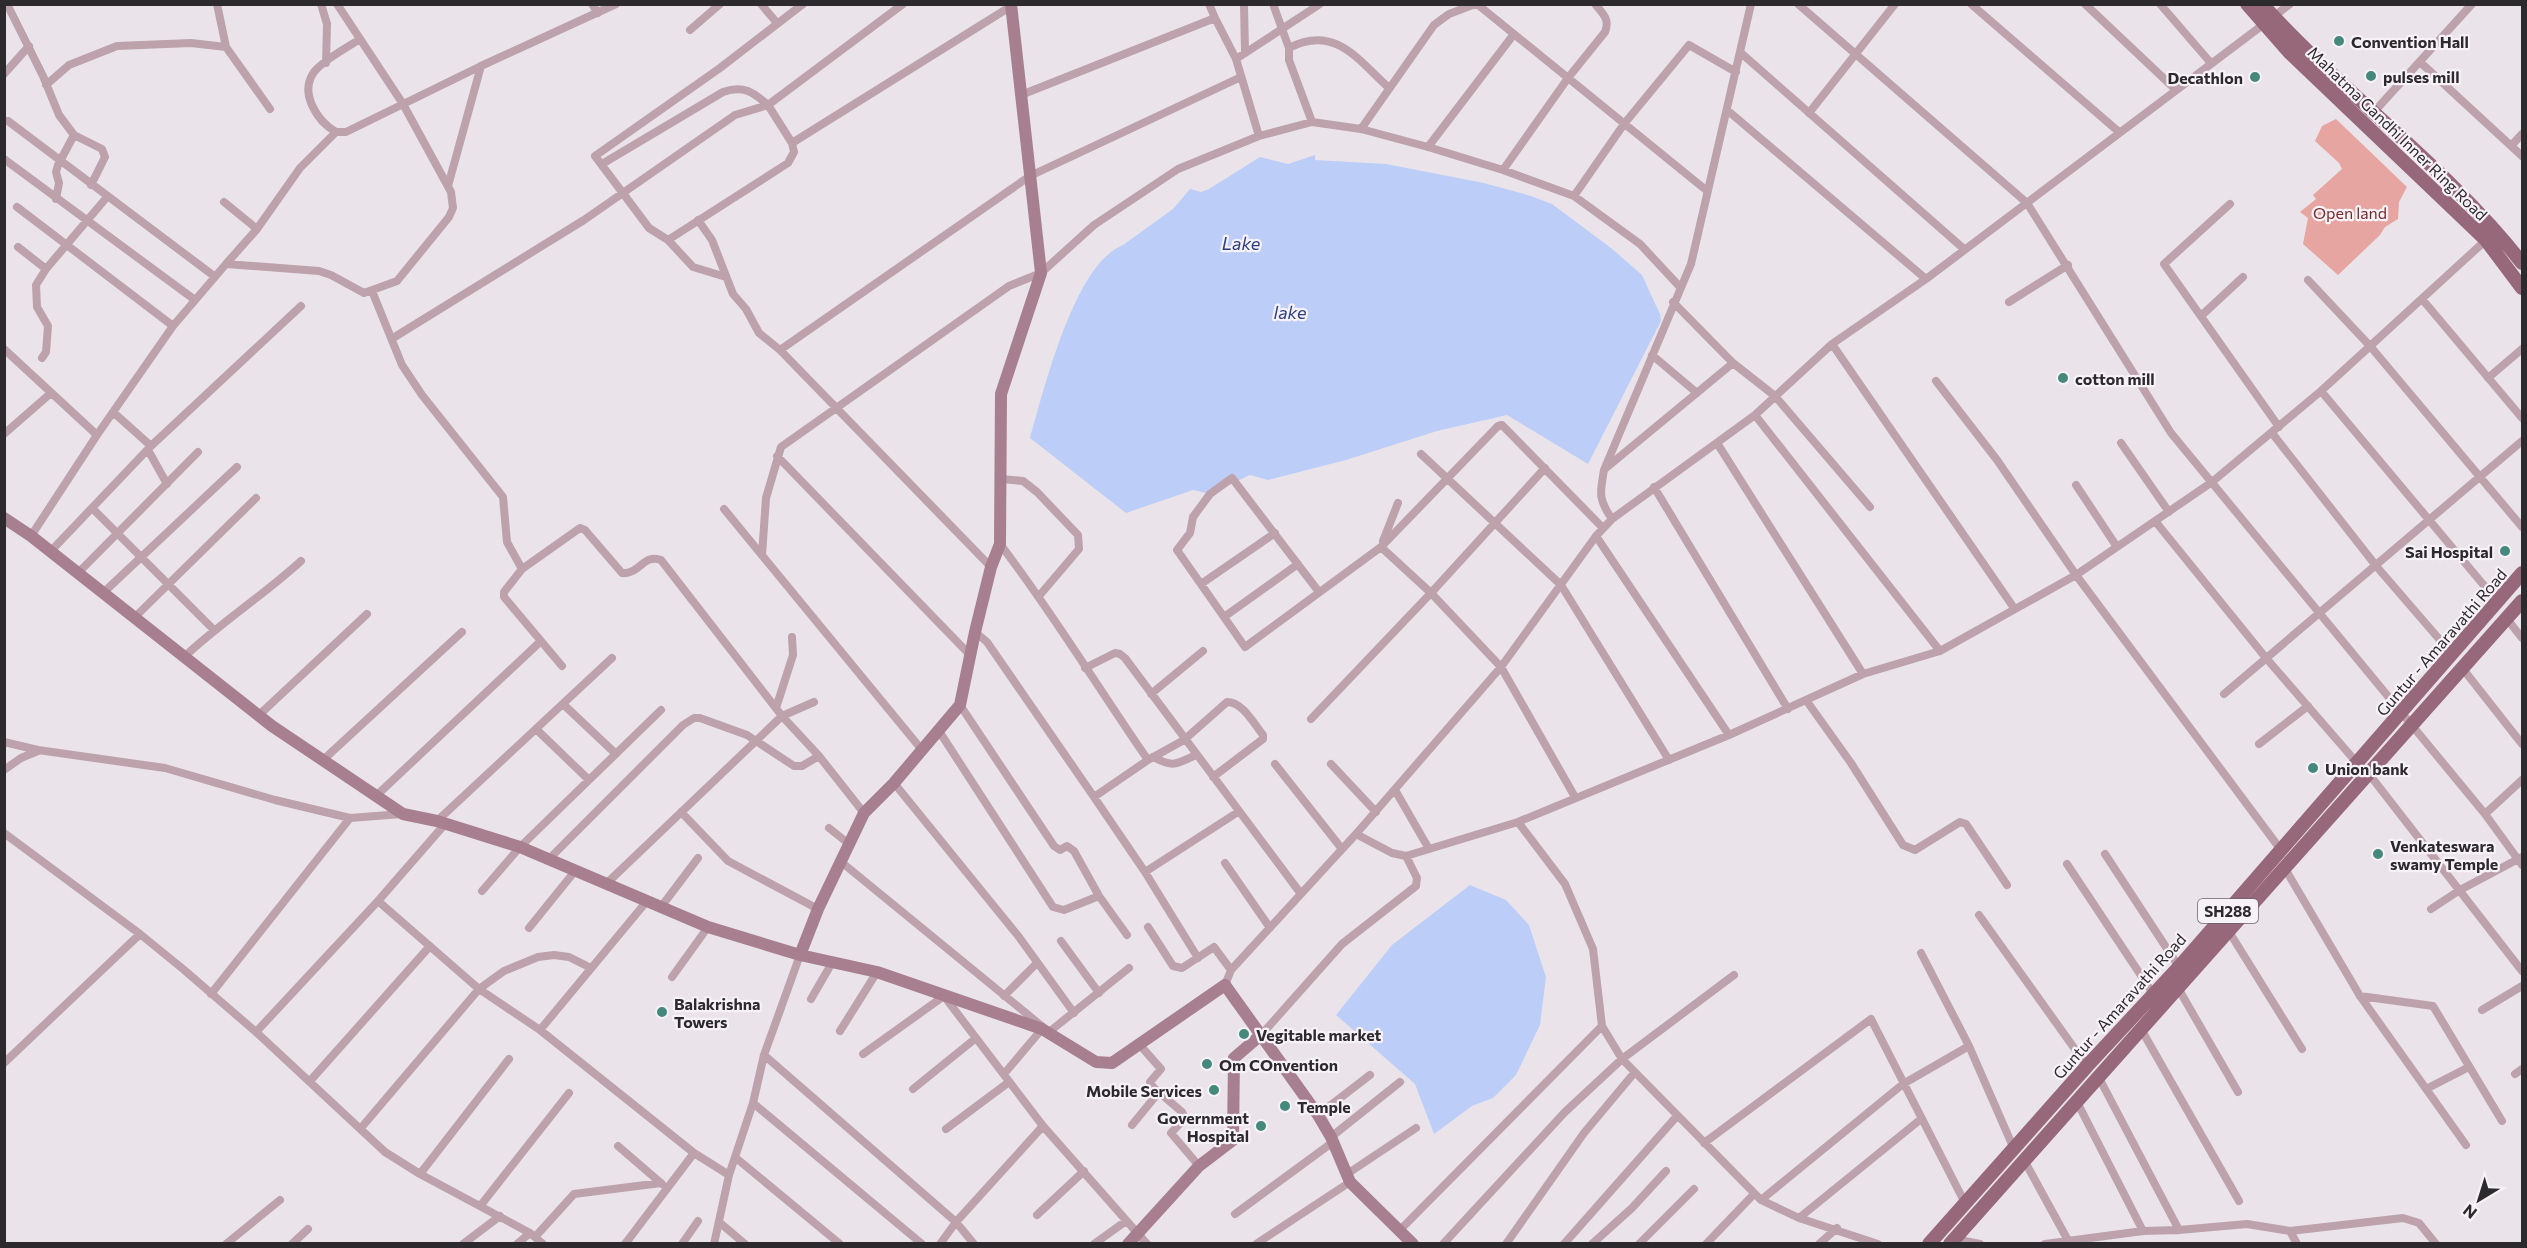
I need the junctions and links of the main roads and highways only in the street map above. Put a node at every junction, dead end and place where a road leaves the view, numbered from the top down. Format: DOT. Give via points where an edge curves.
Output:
graph roads {
  1 [pos="2247,4"];
  2 [pos="2262,4"];
  3 [pos="2268,20"];
  4 [pos="2523,263"];
  5 [pos="2523,288"];
  6 [pos="2523,573"];
  7 [pos="2523,601"];
  8 [pos="2363,769"];
  9 [pos="1952,1241"];
  10 [pos="1929,1244"];
  1 -- 3 [label="main road, Mahatma Gandhi Inner Ring Road"];
  2 -- 3 [label="main road, Mahatma Gandhi Inner Ring Road"];
  3 -- 4 [label="main road, Mahatma Gandhi Inner Ring Road" via="2474,207"];
  3 -- 5 [label="main road, Mahatma Gandhi Inner Ring Road" via="2289,52 2486,240"];
  6 -- 8 [label="main road, Guntur - Amaravathi Road / SH288" via="2401,712"];
  7 -- 8 [label="main road, Guntur - Amaravathi Road / SH288" via="2412,726"];
  8 -- 9 [label="main road, Guntur - Amaravathi Road / SH288" via="2284,867"];
  8 -- 10 [label="main road, Guntur - Amaravathi Road / SH288" via="2281,850"];
}
